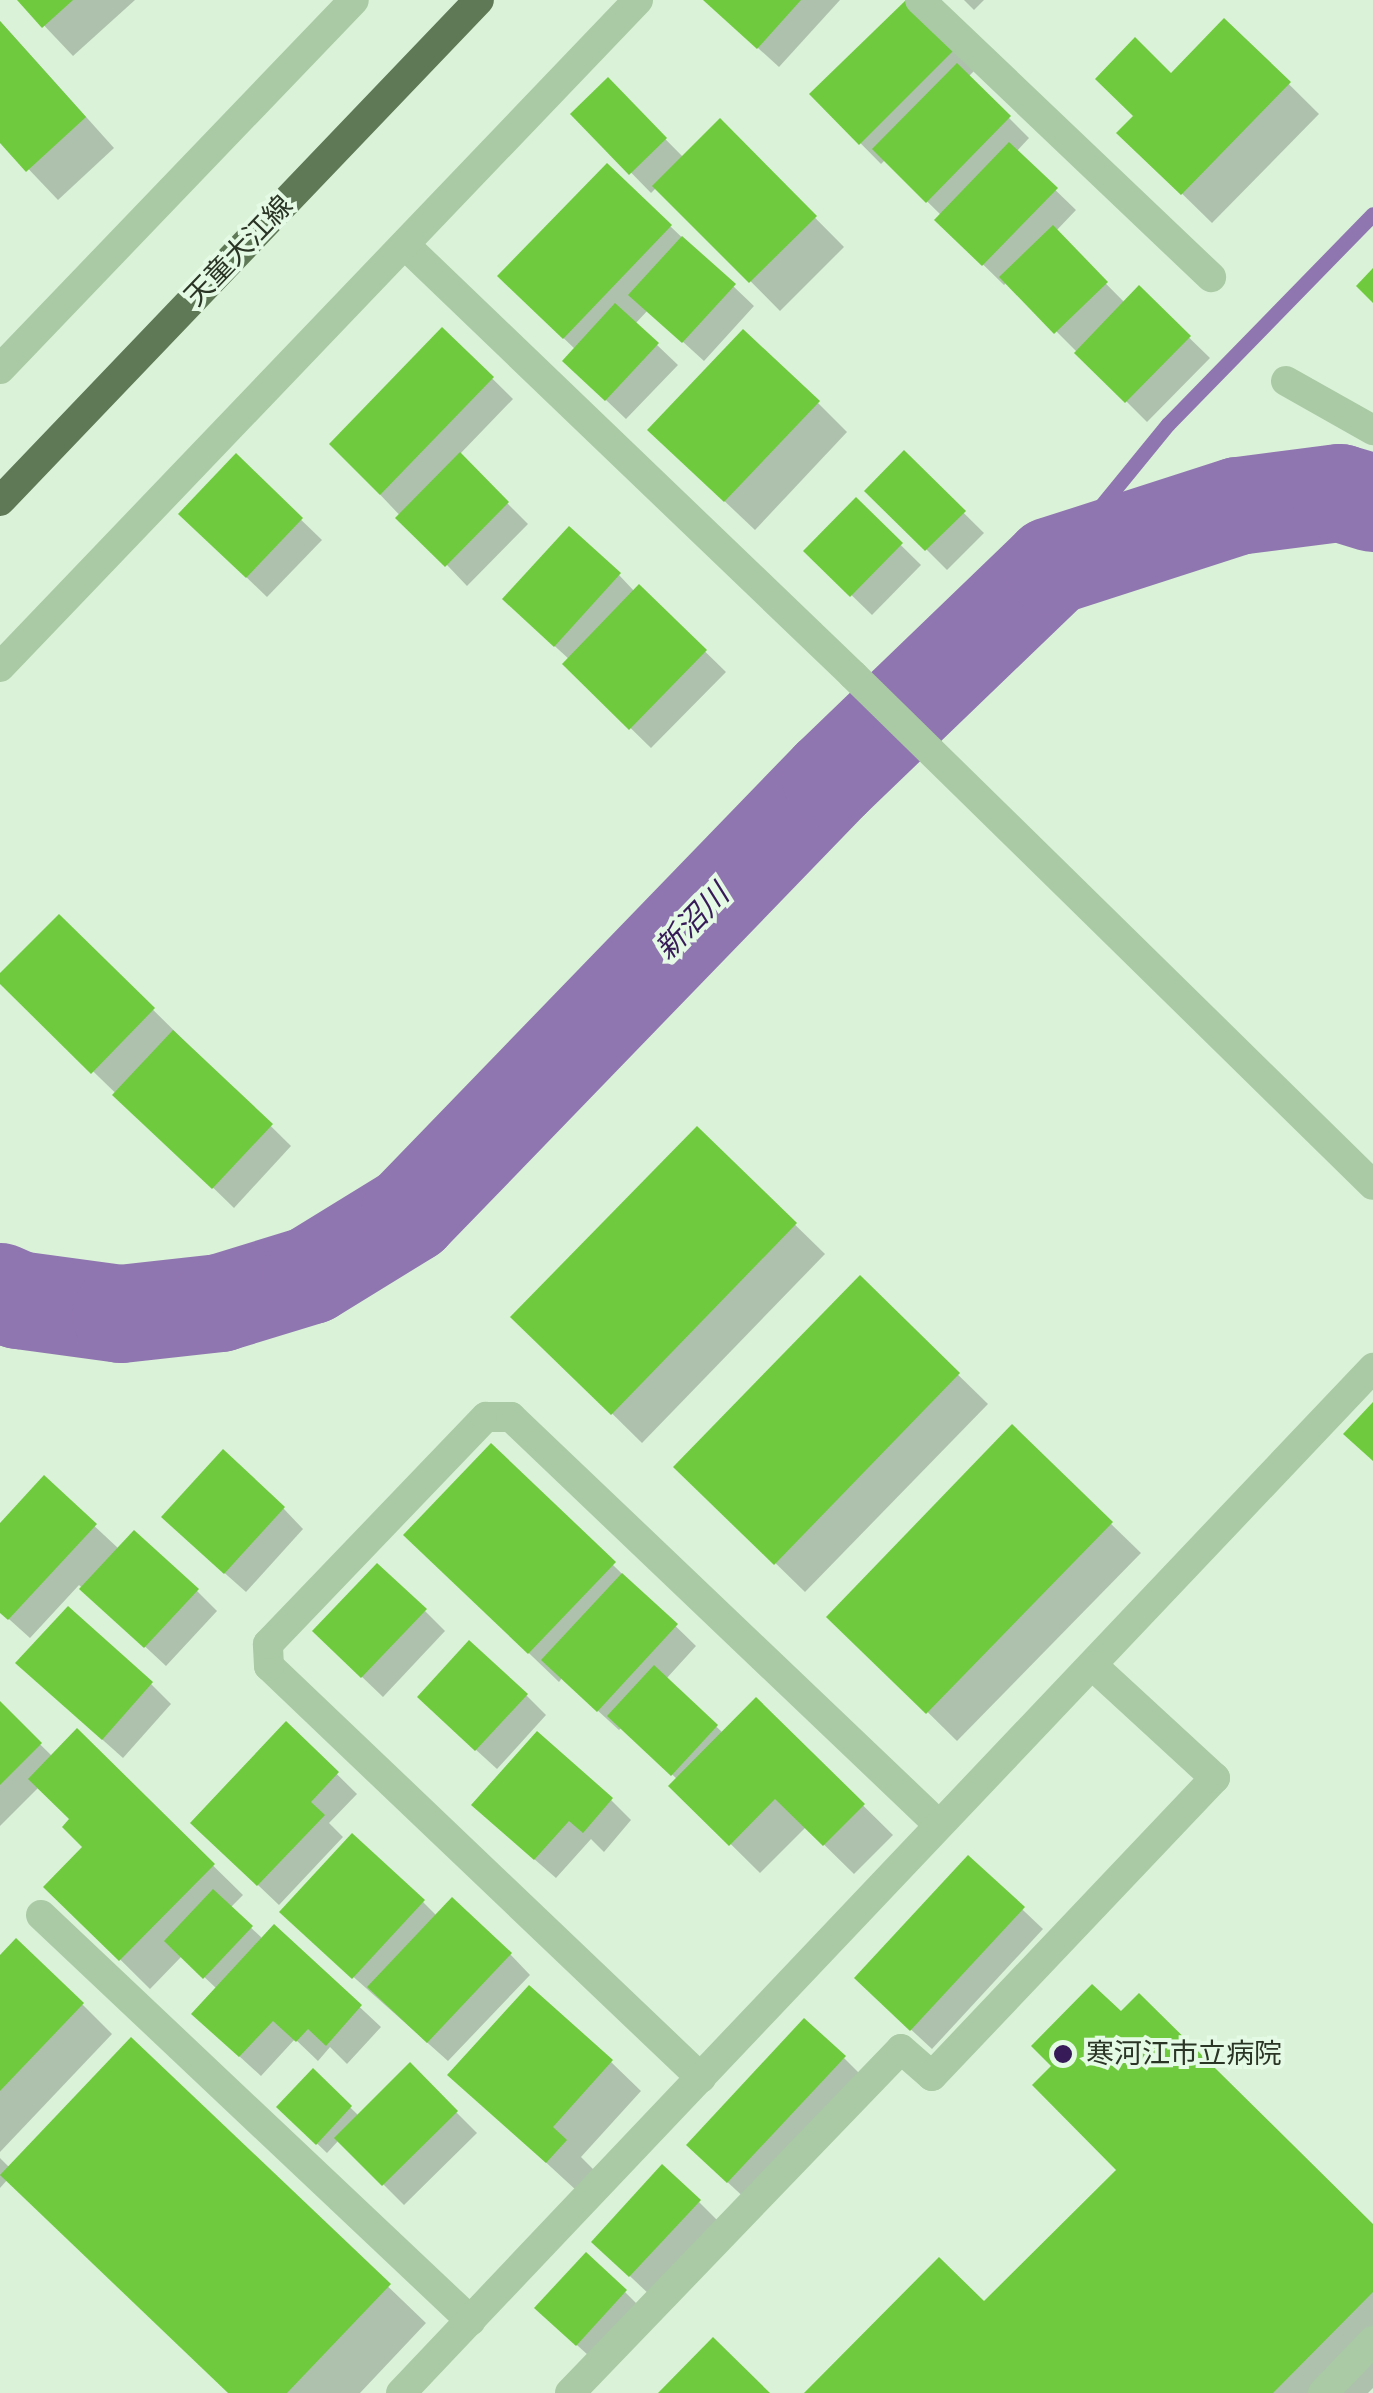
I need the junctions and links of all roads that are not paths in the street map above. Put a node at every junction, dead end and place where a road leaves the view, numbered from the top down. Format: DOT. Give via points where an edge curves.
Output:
graph roads {
  1 [pos="354,0"];
  2 [pos="479,0"];
  3 [pos="638,0"];
  4 [pos="920,0"];
  5 [pos="406,246"];
  6 [pos="1211,277"];
  7 [pos="0,369"];
  8 [pos="1286,381"];
  9 [pos="1373,430"];
  10 [pos="0,501"];
  11 [pos="0,668"];
  12 [pos="1373,1185"];
  13 [pos="1373,1368"];
  14 [pos="1093,1666"];
  15 [pos="939,1826"];
  16 [pos="41,1915"];
  17 [pos="701,2078"];
  18 [pos="471,2321"];
  19 [pos="1373,2341"];
  20 [pos="402,2393"];
  21 [pos="570,2393"];
  22 [pos="1323,2393"];
  1 -- 7 [label="street"];
  2 -- 10 [label="main road, 天童大江線"];
  3 -- 5 [label="street"];
  4 -- 6 [label="street"];
  5 -- 11 [label="street"];
  5 -- 12 [label="street"];
  8 -- 9 [label="street"];
  13 -- 14 [label="street"];
  14 -- 15 [label="street"];
  14 -- 21 [label="street" via="1215,1778 932,2076 901,2049"];
  15 -- 17 [label="street"];
  15 -- 17 [label="street" via="511,1416 486,1418 268,1644 269,1666"];
  16 -- 18 [label="street"];
  17 -- 18 [label="street"];
  18 -- 20 [label="street"];
  19 -- 22 [label="street"];
}
